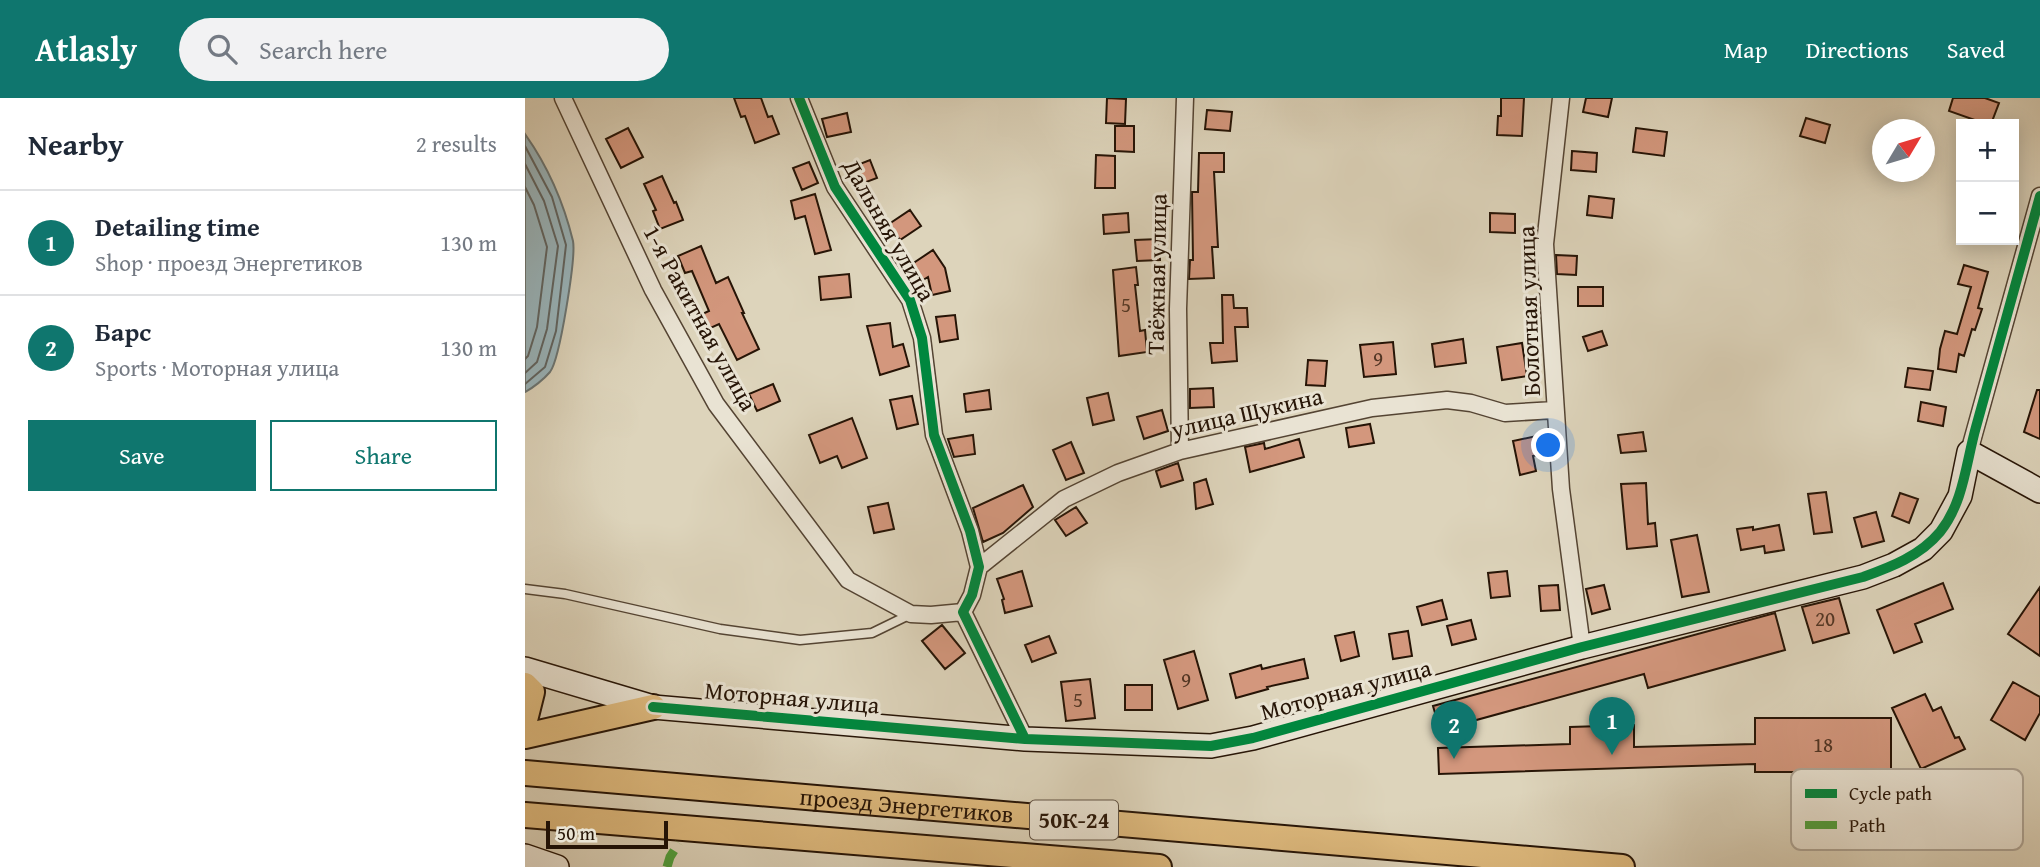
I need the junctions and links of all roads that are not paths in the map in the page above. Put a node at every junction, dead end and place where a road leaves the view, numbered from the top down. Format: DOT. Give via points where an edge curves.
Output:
graph roads {
  1 [pos="563,98"];
  2 [pos="799,98"];
  3 [pos="1185,98"];
  4 [pos="1561,98"];
  5 [pos="2040,196"];
  6 [pos="1555,410"];
  7 [pos="1180,451"];
  8 [pos="1969,452"];
  9 [pos="2040,491"];
  10 [pos="979,567"];
  11 [pos="525,589"];
  12 [pos="963,612"];
  13 [pos="911,614"];
  14 [pos="1582,647"];
  15 [pos="525,669"];
  16 [pos="525,685"];
  17 [pos="653,707"];
  18 [pos="525,720"];
  19 [pos="525,736"];
  20 [pos="1025,739"];
  21 [pos="525,772"];
  22 [pos="525,815"];
  23 [pos="525,856"];
  24 [pos="557,867"];
  25 [pos="1159,867"];
  26 [pos="1622,867"];
  1 -- 13 [label="street, 1-я Ракитная улица" via="653,290 716,404 848,580"];
  2 -- 10 [label="street, Дальняя улица" via="835,187 910,300 922,338 934,435"];
  3 -- 7 [label="street, Таёжная улица" via="1178,309"];
  4 -- 6 [label="street, Болотная улица" via="1545,244"];
  5 -- 8 [label="street"];
  6 -- 7 [label="street, улица Щукина" via="1505,413 1447,400 1372,408"];
  6 -- 14 [label="street, Болотная улица"];
  7 -- 10 [label="street, улица Щукина" via="1064,499"];
  8 -- 9 [label="street"];
  8 -- 14 [label="street, Моторная улица" via="1960,496 1941,531 1923,549 1894,565 1863,577"];
  10 -- 12 [label="street"];
  11 -- 13 [label="lane" via="720,629 800,640 872,633"];
  12 -- 13 [label="street, 1-я Ракитная улица"];
  12 -- 20 [label="street"];
  14 -- 20 [label="street, Моторная улица" via="1211,746"];
  15 -- 17 [label="street, Моторная улица"];
  16 -- 18 [label="main road" via="532,692"];
  17 -- 19 [label="main road"];
  17 -- 20 [label="street, Моторная улица"];
  21 -- 26 [label="main road, проезд Энергетиков / 50К-24"];
  22 -- 25 [label="main road, проезд Энергетиков / 50К-24"];
  23 -- 24 [label="street"];
}
